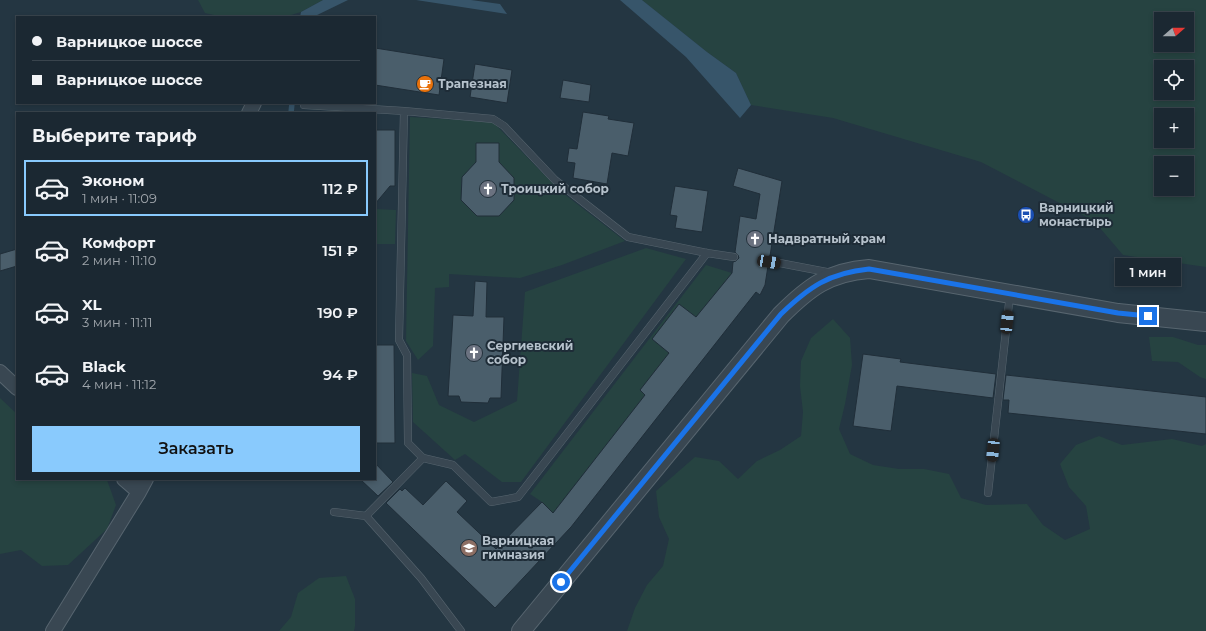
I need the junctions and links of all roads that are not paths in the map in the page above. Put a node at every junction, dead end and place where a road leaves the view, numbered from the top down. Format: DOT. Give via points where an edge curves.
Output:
graph roads {
  1 [pos="304,105"];
  2 [pos="404,111"];
  3 [pos="707,253"];
  4 [pos="734,257"];
  5 [pos="769,262"];
  6 [pos="839,274"];
  7 [pos="1010,294"];
  8 [pos="1206,322"];
  9 [pos="0,372"];
  10 [pos="16,387"];
  11 [pos="423,458"];
  12 [pos="125,480"];
  13 [pos="145,480"];
  14 [pos="139,492"];
  15 [pos="988,494"];
  16 [pos="334,512"];
  17 [pos="366,516"];
  18 [pos="53,631"];
  19 [pos="462,631"];
  20 [pos="521,631"];
  1 -- 2 [label="lane"];
  2 -- 3 [label="lane" via="493,119 504,126 555,180 628,237"];
  2 -- 11 [label="lane" via="399,340 407,355 408,443"];
  3 -- 4 [label="lane"];
  3 -- 11 [label="lane" via="518,498 491,502 453,465"];
  5 -- 6 [label="lane"];
  6 -- 7 [label="street" via="869,269"];
  6 -- 20 [label="street" via="811,288 781,314"];
  7 -- 8 [label="street" via="1118,313"];
  7 -- 15 [label="lane"];
  9 -- 10 [label="street"];
  11 -- 17 [label="lane"];
  12 -- 14 [label="street"];
  13 -- 14 [label="street"];
  14 -- 18 [label="street"];
  16 -- 17 [label="lane"];
  17 -- 19 [label="lane" via="421,578"];
}
